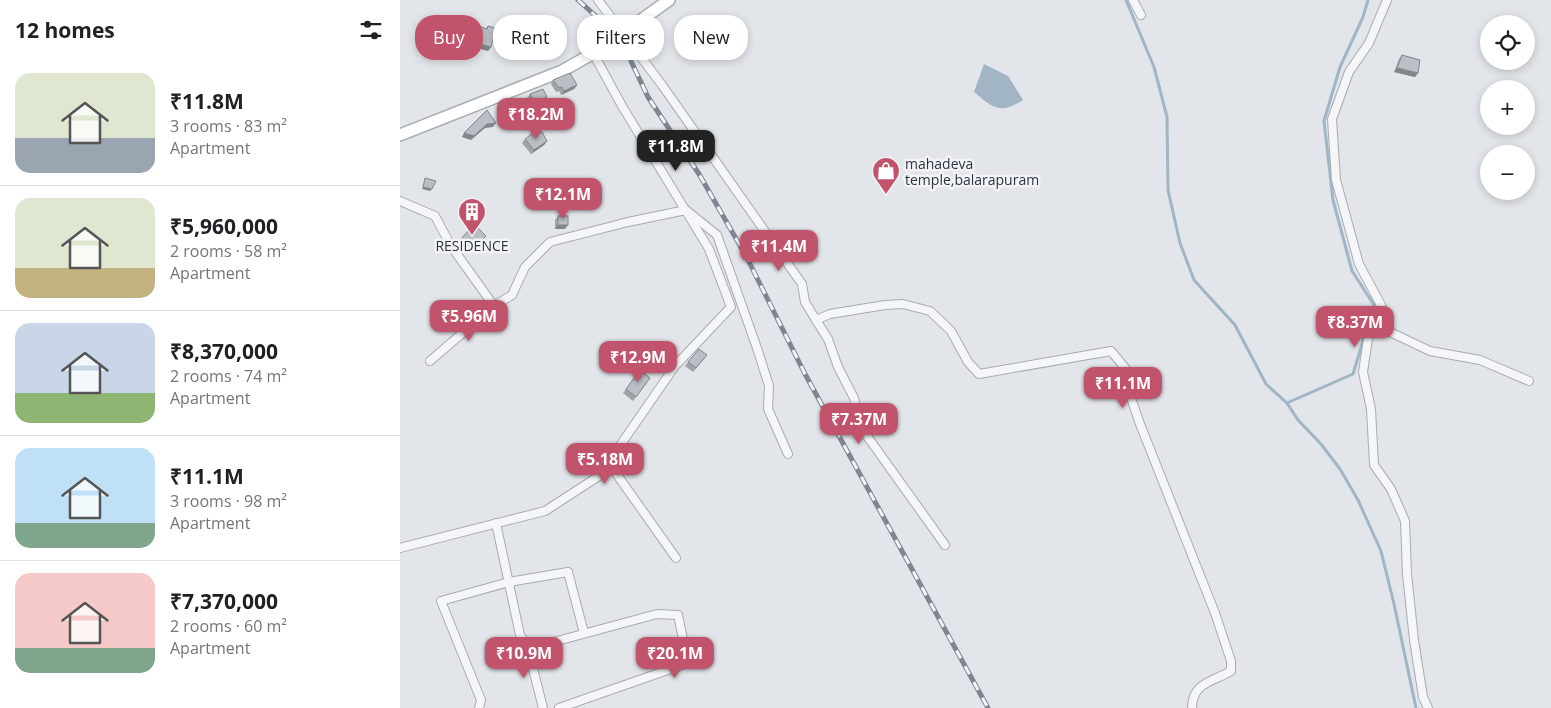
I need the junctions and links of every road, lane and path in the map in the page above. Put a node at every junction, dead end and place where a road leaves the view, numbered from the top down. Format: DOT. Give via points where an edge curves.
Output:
graph roads {
  1 [pos="598,0"];
  2 [pos="670,0"];
  3 [pos="1133,0"];
  4 [pos="1387,0"];
  5 [pos="609,15"];
  6 [pos="649,15"];
  7 [pos="1140,16"];
  8 [pos="581,60"];
  9 [pos="598,60"];
  10 [pos="643,60"];
  11 [pos="400,135"];
  12 [pos="400,201"];
  13 [pos="686,210"];
  14 [pos="494,306"];
  15 [pos="816,320"];
  16 [pos="1374,324"];
  17 [pos="430,361"];
  18 [pos="1529,381"];
  19 [pos="788,454"];
  20 [pos="608,462"];
  21 [pos="496,523"];
  22 [pos="945,545"];
  23 [pos="400,548"];
  24 [pos="676,558"];
  25 [pos="509,582"];
  26 [pos="584,633"];
  27 [pos="527,645"];
  28 [pos="479,708"];
  29 [pos="544,708"];
  30 [pos="559,708"];
  31 [pos="1192,708"];
  32 [pos="1428,708"];
  1 -- 5 [label="street"];
  2 -- 6 [label="main road"];
  3 -- 7 [label="street"];
  4 -- 16 [label="street" via="1369,43 1349,72 1332,119 1336,180 1359,264 1381,305"];
  8 -- 11 [label="main road" via="562,71"];
  9 -- 13 [label="street" via="622,106"];
  10 -- 15 [label="street" via="802,284 805,302"];
  12 -- 14 [label="street" via="435,216 451,246"];
  13 -- 14 [label="street" via="550,242 525,267 512,295"];
  13 -- 19 [label="street" via="718,235 768,386 768,409"];
  13 -- 20 [label="street" via="709,249 731,307 675,366"];
  14 -- 17 [label="street"];
  15 -- 22 [label="street" via="854,398 862,429"];
  15 -- 31 [label="street" via="830,314 885,305 903,304 930,311 951,331 968,362 979,374 1111,351 1126,369 1128,389 1140,424 1232,661 1231,671 1195,690"];
  16 -- 18 [label="street" via="1430,351 1480,360"];
  16 -- 32 [label="street" via="1363,372 1371,409 1374,465 1391,489 1405,521 1414,640 1423,697"];
  20 -- 21 [label="street" via="599,476 545,510"];
  20 -- 24 [label="street"];
  21 -- 23 [label="street"];
  21 -- 25 [label="street"];
  25 -- 26 [label="street" via="568,572"];
  25 -- 27 [label="street" via="520,635"];
  25 -- 28 [label="street" via="441,601 481,700"];
  26 -- 27 [label="street" via="546,644"];
  26 -- 30 [label="street" via="657,614 678,615 688,663"];
  27 -- 29 [label="street"];
}
